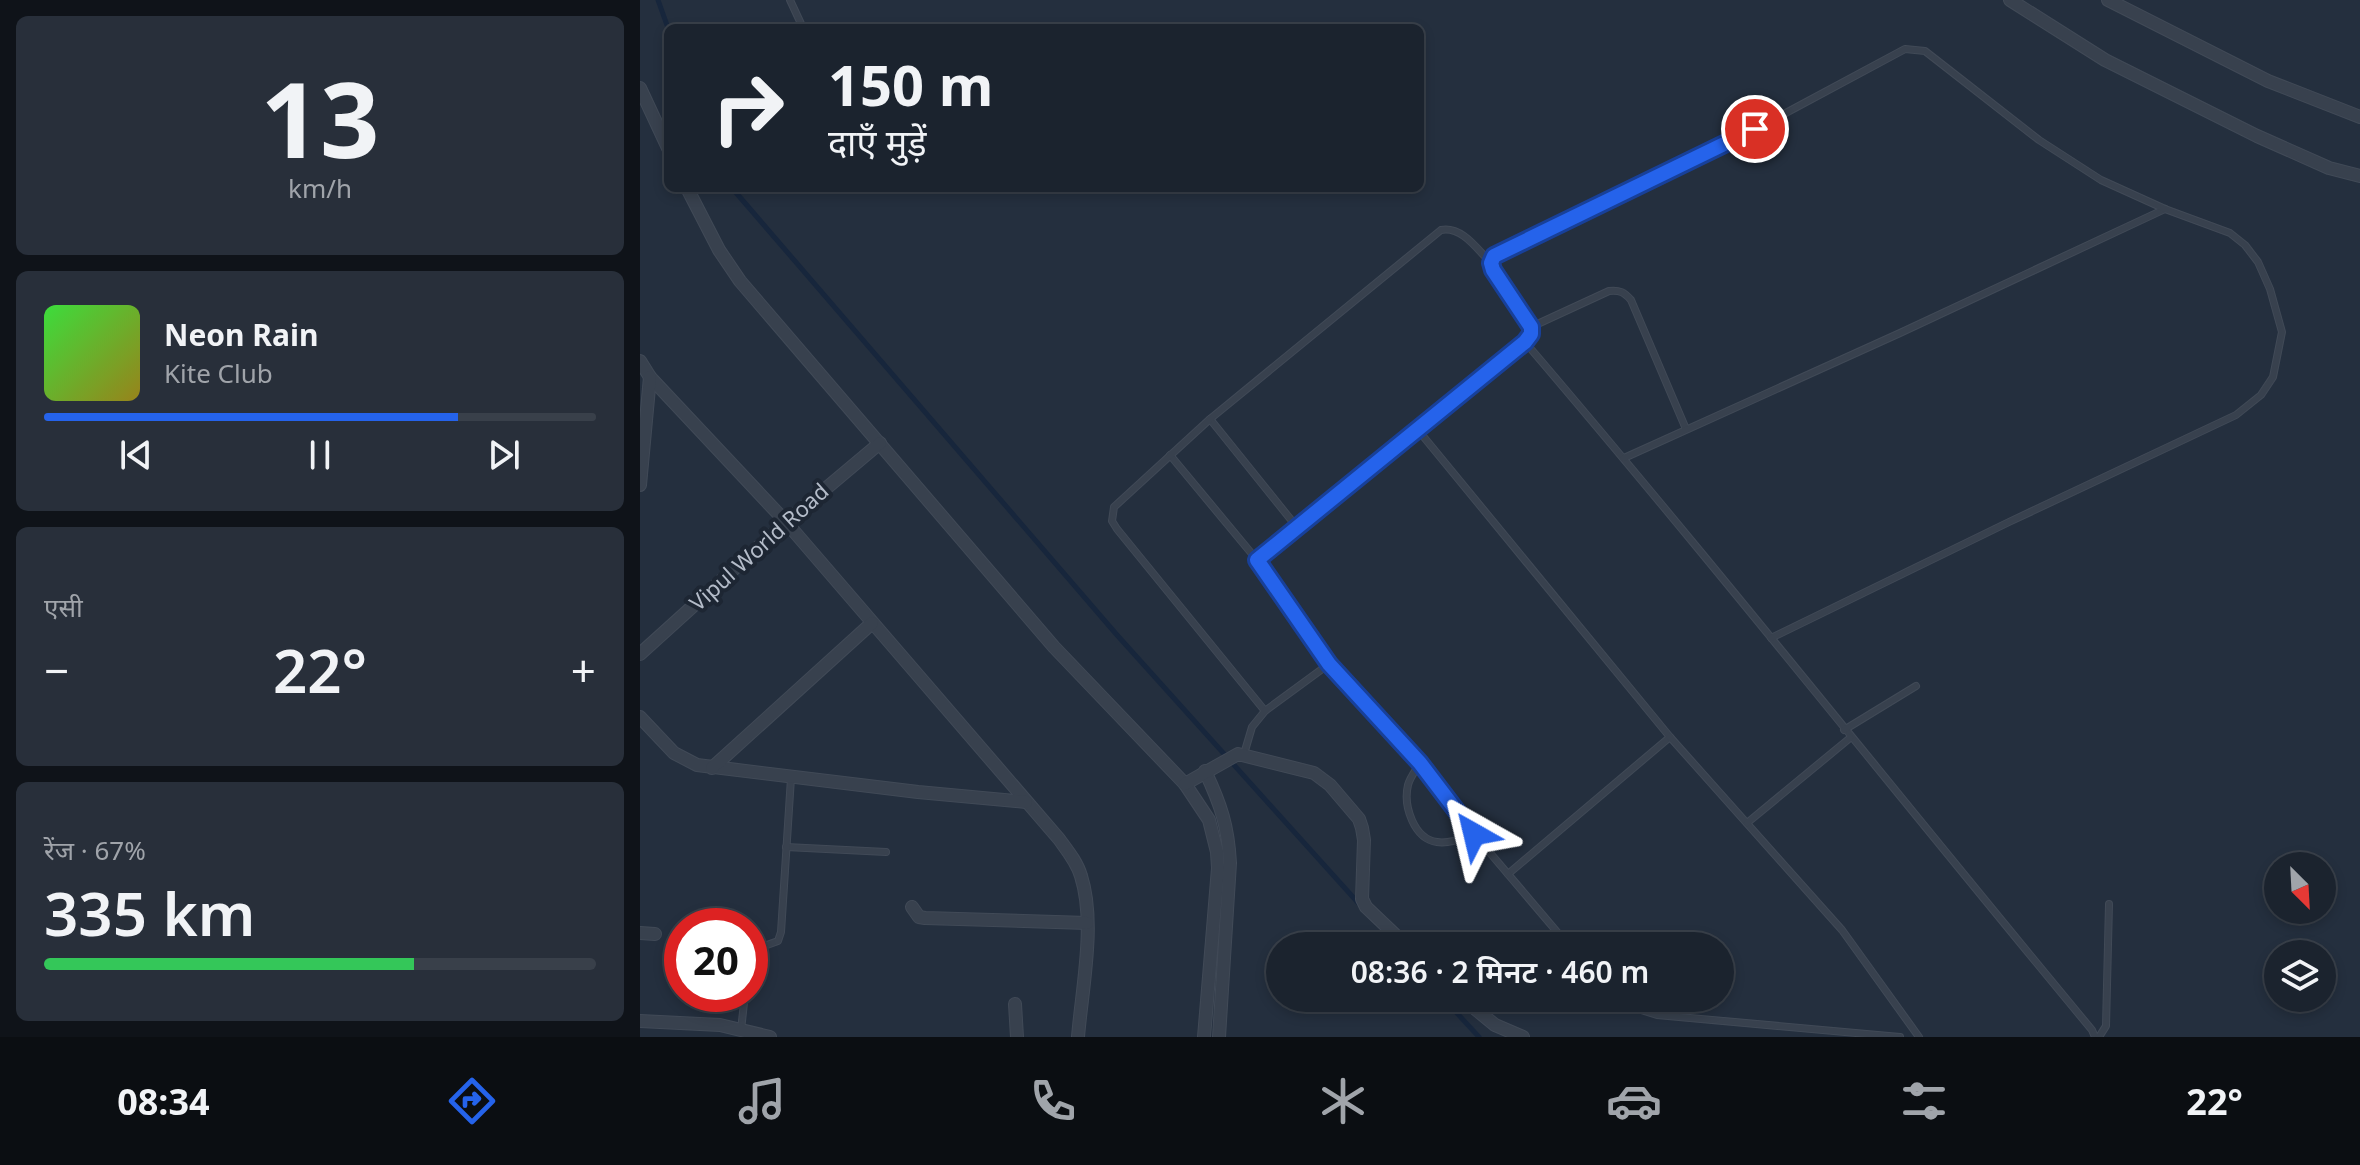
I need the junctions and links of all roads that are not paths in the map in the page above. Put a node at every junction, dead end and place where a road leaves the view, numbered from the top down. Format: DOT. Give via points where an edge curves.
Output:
graph roads {
  1 [pos="790,0"];
  2 [pos="2010,0"];
  3 [pos="2108,0"];
  4 [pos="801,24"];
  5 [pos="640,88"];
  6 [pos="2360,117"];
  7 [pos="664,139"];
  8 [pos="2360,176"];
  9 [pos="689,192"];
  10 [pos="2165,209"];
  11 [pos="1491,263"];
  12 [pos="1531,327"];
  13 [pos="1525,342"];
  14 [pos="640,361"];
  15 [pos="650,377"];
  16 [pos="1210,419"];
  17 [pos="1686,429"];
  18 [pos="1418,430"];
  19 [pos="880,443"];
  20 [pos="1170,455"];
  21 [pos="1624,458"];
  22 [pos="640,485"];
  23 [pos="786,522"];
  24 [pos="1296,526"];
  25 [pos="1257,560"];
  26 [pos="872,623"];
  27 [pos="1771,638"];
  28 [pos="640,654"];
  29 [pos="1329,664"];
  30 [pos="1916,686"];
  31 [pos="1265,711"];
  32 [pos="640,717"];
  33 [pos="1844,730"];
  34 [pos="1670,737"];
  35 [pos="1850,738"];
  36 [pos="1238,755"];
  37 [pos="1420,763"];
  38 [pos="712,768"];
  39 [pos="1205,771"];
  40 [pos="791,778"];
  41 [pos="1185,784"];
  42 [pos="1026,802"];
  43 [pos="1747,823"];
  44 [pos="1474,834"];
  45 [pos="786,847"];
  46 [pos="886,852"];
  47 [pos="1508,874"];
  48 [pos="2109,904"];
  49 [pos="912,907"];
  50 [pos="1087,923"];
  51 [pos="1392,932"];
  52 [pos="1557,932"];
  53 [pos="640,933"];
  54 [pos="655,934"];
  55 [pos="768,945"];
  56 [pos="1015,1004"];
  57 [pos="743,1012"];
  58 [pos="1479,1012"];
  59 [pos="1641,1012"];
  60 [pos="640,1021"];
  61 [pos="741,1030"];
  62 [pos="770,1037"];
  63 [pos="1017,1037"];
  64 [pos="1078,1037"];
  65 [pos="1204,1037"];
  66 [pos="1219,1037"];
  67 [pos="1523,1037"];
  68 [pos="1900,1037"];
  69 [pos="1919,1037"];
  70 [pos="2097,1037"];
  1 -- 4 [label="lane"];
  2 -- 8 [label="street" via="2105,60 2257,136"];
  3 -- 6 [label="street" via="2268,81"];
  5 -- 7 [label="street"];
  9 -- 19 [label="street" via="740,281"];
  10 -- 11 [label="lane" via="2101,180 2039,140 1925,51 1905,49 1728,144 1500,251"];
  10 -- 17 [label="lane"];
  10 -- 27 [label="lane" via="2230,233 2258,262 2282,332 2273,377 2261,395 2236,415"];
  11 -- 12 [label="lane"];
  11 -- 16 [label="lane" via="1458,231 1441,230"];
  12 -- 13 [label="lane"];
  12 -- 17 [label="lane" via="1609,291 1625,294"];
  13 -- 18 [label="lane"];
  13 -- 21 [label="lane"];
  14 -- 15 [label="street"];
  15 -- 22 [label="street"];
  15 -- 23 [label="street"];
  16 -- 20 [label="lane"];
  16 -- 24 [label="lane"];
  17 -- 21 [label="lane"];
  18 -- 24 [label="lane"];
  18 -- 34 [label="lane"];
  19 -- 23 [label="street, Vipul World Road"];
  19 -- 41 [label="street" via="1054,647"];
  20 -- 25 [label="lane"];
  20 -- 31 [label="lane" via="1114,507 1112,521"];
  21 -- 27 [label="lane"];
  23 -- 26 [label="street"];
  23 -- 28 [label="street, Vipul World Road"];
  24 -- 25 [label="lane"];
  25 -- 29 [label="lane"];
  26 -- 38 [label="street"];
  26 -- 42 [label="street"];
  27 -- 33 [label="lane"];
  29 -- 31 [label="lane"];
  29 -- 37 [label="lane"];
  30 -- 33 [label="lane"];
  31 -- 36 [label="lane"];
  32 -- 38 [label="street" via="674,753"];
  33 -- 35 [label="lane"];
  34 -- 43 [label="lane"];
  34 -- 47 [label="lane"];
  35 -- 43 [label="lane"];
  35 -- 70 [label="lane"];
  36 -- 39 [label="street"];
  36 -- 51 [label="street" via="1314,773 1330,785 1362,828 1362,899"];
  37 -- 44 [label="lane"];
  37 -- 44 [label="lane" via="1408,786 1413,823 1427,840 1437,842"];
  38 -- 40 [label="street"];
  39 -- 41 [label="street"];
  39 -- 66 [label="street" via="1229,835"];
  40 -- 42 [label="street"];
  40 -- 45 [label="lane"];
  41 -- 65 [label="street" via="1209,820 1217,852"];
  42 -- 50 [label="street" via="1075,862"];
  43 -- 69 [label="lane" via="1842,930"];
  44 -- 47 [label="lane"];
  45 -- 46 [label="lane"];
  45 -- 55 [label="lane" via="781,932 778,941"];
  47 -- 52 [label="lane"];
  48 -- 70 [label="lane" via="2106,1026"];
  49 -- 50 [label="street" via="925,918"];
  50 -- 64 [label="street"];
  53 -- 54 [label="street"];
  56 -- 63 [label="street"];
  57 -- 61 [label="lane"];
  58 -- 67 [label="street"];
  59 -- 68 [label="lane"];
  60 -- 61 [label="street"];
  61 -- 62 [label="street"];
}
